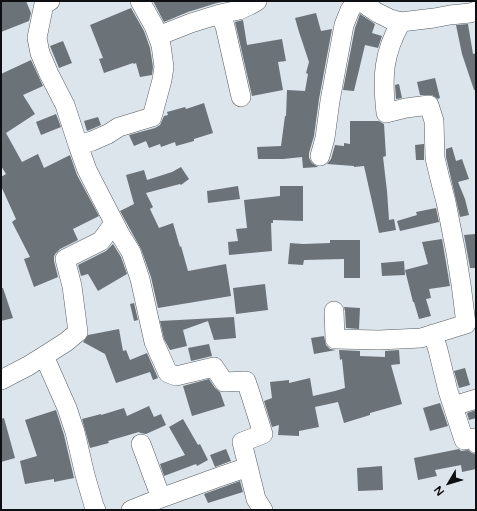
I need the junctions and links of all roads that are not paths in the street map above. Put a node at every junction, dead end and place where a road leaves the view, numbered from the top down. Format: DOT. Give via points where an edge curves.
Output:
graph roads {
  1 [pos="50,1"];
  2 [pos="140,1"];
  3 [pos="257,1"];
  4 [pos="356,1"];
  5 [pos="360,1"];
  6 [pos="476,11"];
  7 [pos="220,14"];
  8 [pos="401,22"];
  9 [pos="158,36"];
  10 [pos="242,97"];
  11 [pos="78,145"];
  12 [pos="320,156"];
  13 [pos="114,223"];
  14 [pos="334,311"];
  15 [pos="433,334"];
  16 [pos="44,356"];
  17 [pos="1,380"];
  18 [pos="476,399"];
  19 [pos="453,406"];
  20 [pos="476,443"];
  21 [pos="141,444"];
  22 [pos="248,467"];
  23 [pos="161,498"];
  24 [pos="96,510"];
  25 [pos="131,510"];
  26 [pos="263,510"];
  1 -- 11 [label="street" via="44,4 37,38 40,53 65,105"];
  2 -- 9 [label="street"];
  3 -- 7 [label="street" via="239,10"];
  4 -- 12 [label="street" via="344,25"];
  5 -- 8 [label="street" via="376,12"];
  6 -- 8 [label="street"];
  7 -- 9 [label="street"];
  7 -- 10 [label="street"];
  8 -- 15 [label="street" via="393,36 384,69 386,113 429,105 434,121 435,158 462,284 466,324"];
  9 -- 11 [label="street" via="164,67 152,117 119,127 97,139"];
  11 -- 13 [label="street" via="87,170"];
  13 -- 16 [label="street" via="101,241 65,259 72,286 78,332"];
  13 -- 22 [label="street" via="131,252 140,279 154,342 168,373 176,376 214,367 224,382 246,381 262,434 242,442"];
  14 -- 15 [label="street" via="335,339 421,338"];
  15 -- 19 [label="street"];
  16 -- 17 [label="street"];
  16 -- 24 [label="street" via="76,432"];
  18 -- 19 [label="street"];
  19 -- 20 [label="street" via="464,440 475,438"];
  21 -- 23 [label="street"];
  22 -- 23 [label="street"];
  22 -- 26 [label="street" via="256,499"];
  23 -- 25 [label="street"];
}
